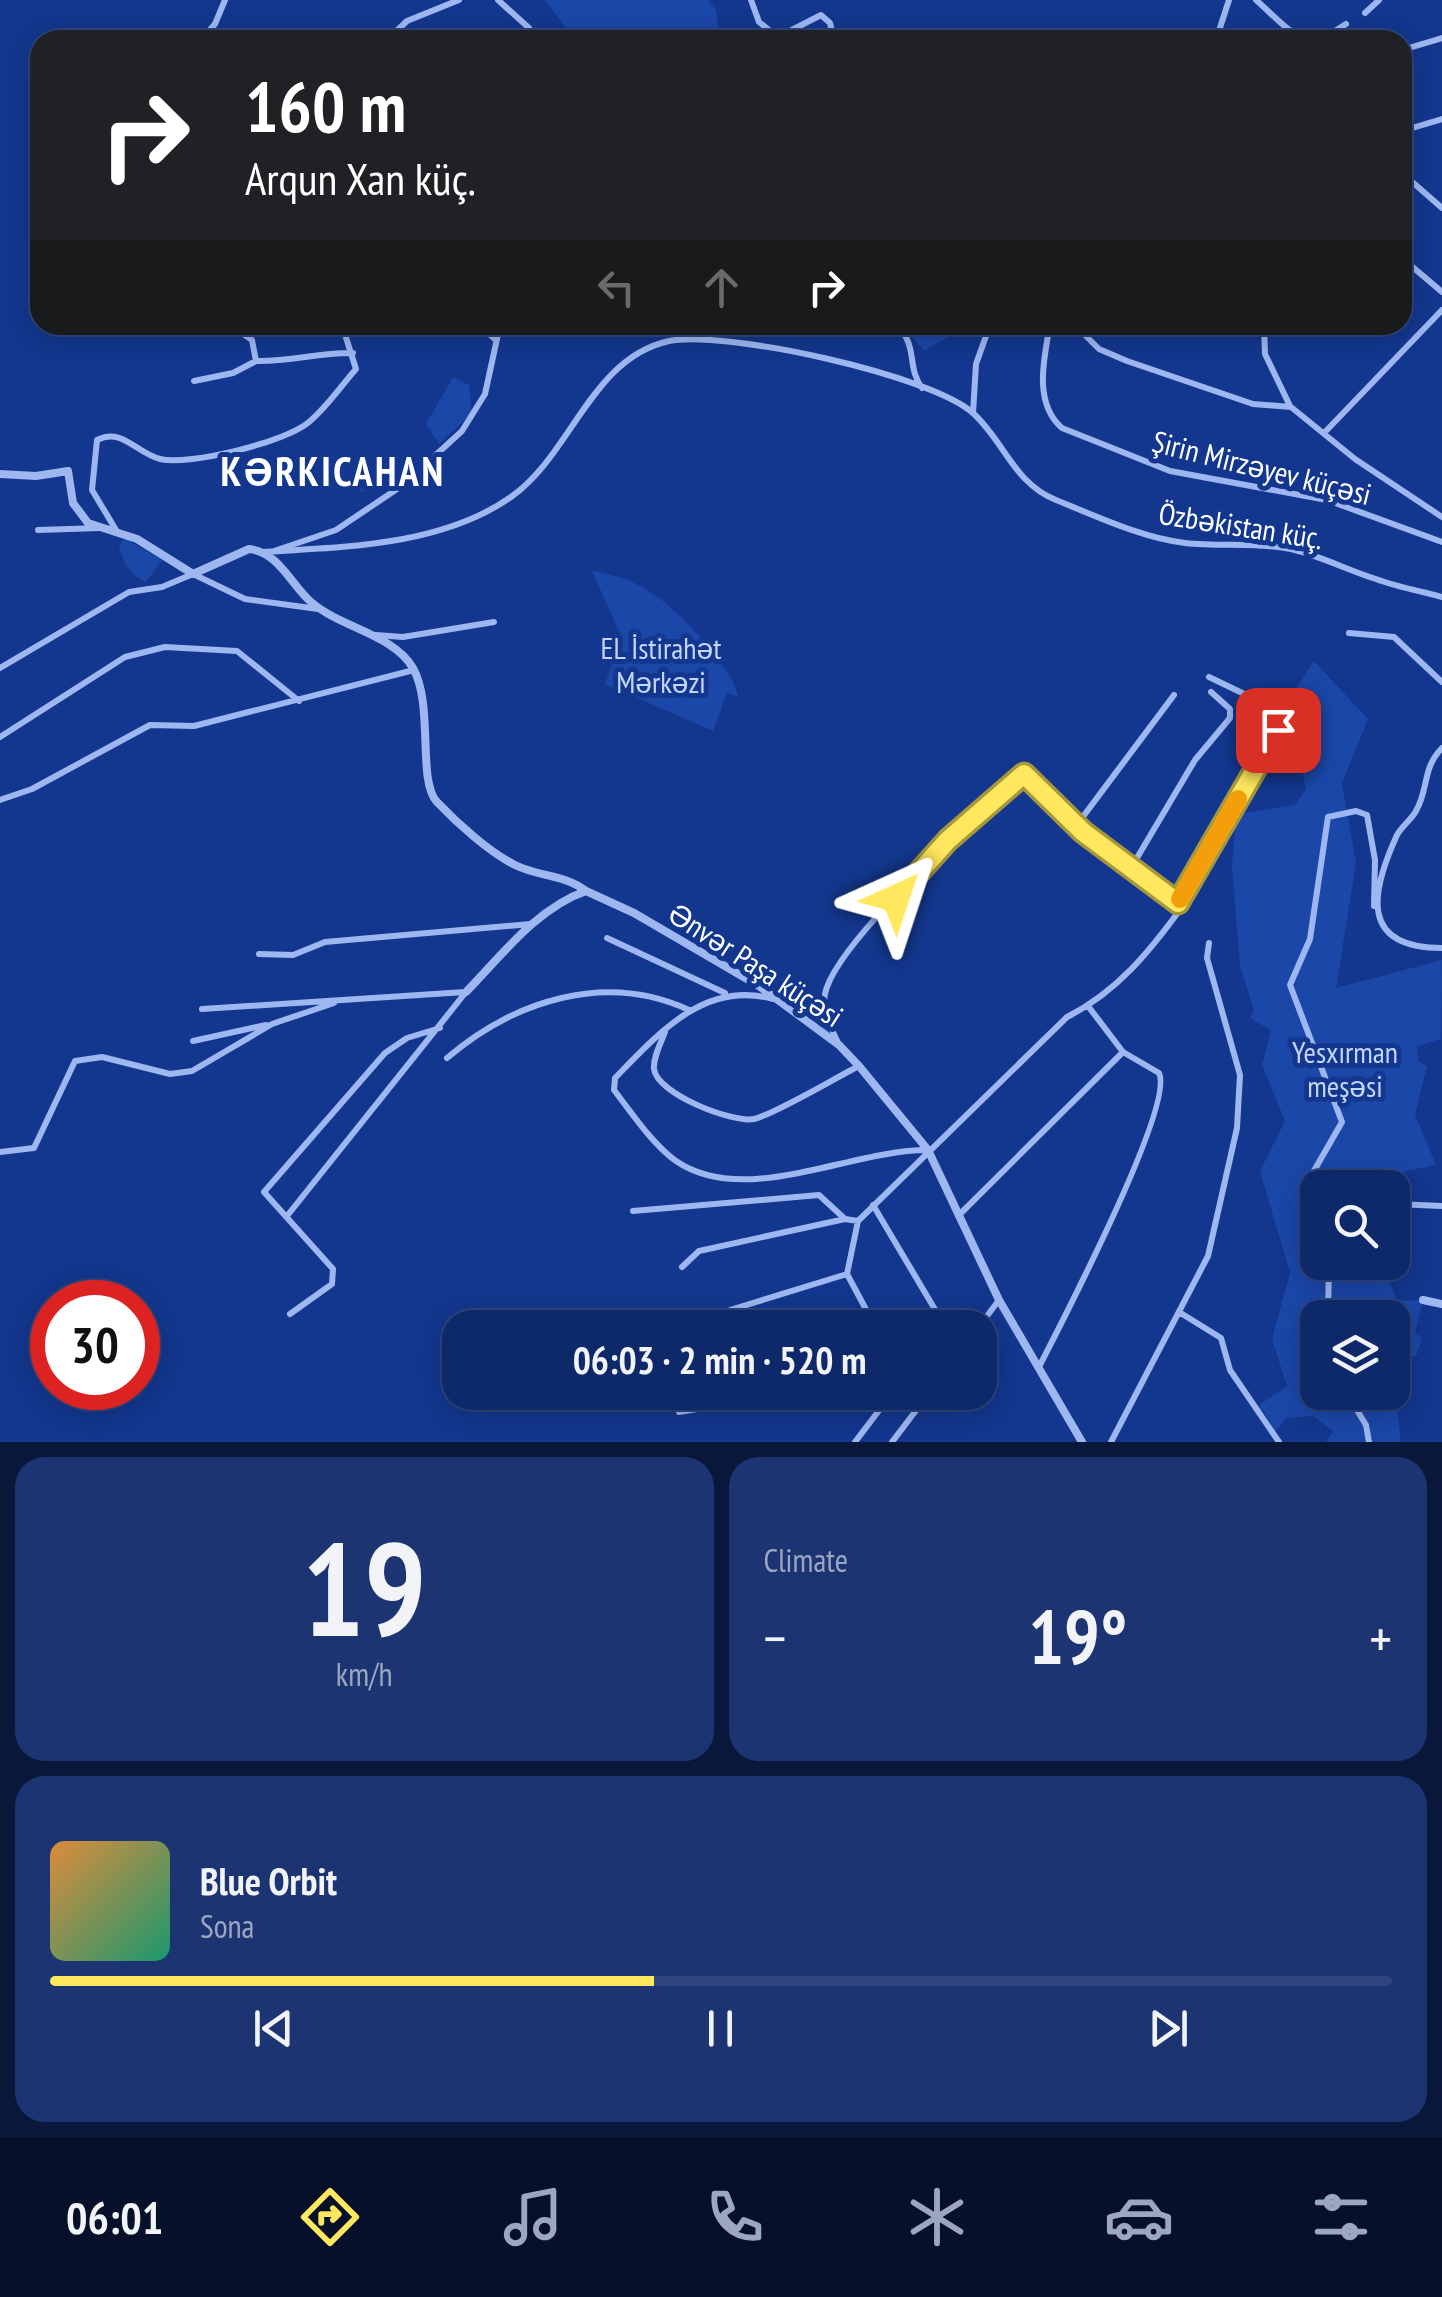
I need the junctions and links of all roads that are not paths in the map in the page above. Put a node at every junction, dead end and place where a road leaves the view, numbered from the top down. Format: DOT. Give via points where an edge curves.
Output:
graph roads {
  1 [pos="226,0"];
  2 [pos="459,0"];
  3 [pos="498,0"];
  4 [pos="751,0"];
  5 [pos="1229,0"];
  6 [pos="1256,0"];
  7 [pos="1380,0"];
  8 [pos="1365,12"];
  9 [pos="1346,24"];
  10 [pos="209,30"];
  11 [pos="398,30"];
  12 [pos="530,30"];
  13 [pos="769,30"];
  14 [pos="784,30"];
  15 [pos="832,30"];
  16 [pos="1219,30"];
  17 [pos="1290,30"];
  18 [pos="1338,30"];
  19 [pos="1442,38"];
  20 [pos="1412,47"];
  21 [pos="1442,120"];
  22 [pos="1412,128"];
  23 [pos="1412,181"];
  24 [pos="1440,204"];
  25 [pos="1412,266"];
  26 [pos="1442,292"];
  27 [pos="1442,310"];
  28 [pos="245,335"];
  29 [pos="346,335"];
  30 [pos="490,335"];
  31 [pos="499,335"];
  32 [pos="904,335"];
  33 [pos="986,335"];
  34 [pos="1048,335"];
  35 [pos="1083,335"];
  36 [pos="1264,335"];
  37 [pos="498,342"];
  38 [pos="353,354"];
  39 [pos="256,361"];
  40 [pos="194,381"];
  41 [pos="922,389"];
  42 [pos="1290,407"];
  43 [pos="974,413"];
  44 [pos="1326,432"];
  45 [pos="0,474"];
  46 [pos="1442,517"];
  47 [pos="100,528"];
  48 [pos="38,530"];
  49 [pos="116,530"];
  50 [pos="1442,542"];
  51 [pos="268,552"];
  52 [pos="193,574"];
  53 [pos="1442,596"];
  54 [pos="322,610"];
  55 [pos="494,622"];
  56 [pos="364,634"];
  57 [pos="1349,634"];
  58 [pos="0,668"];
  59 [pos="414,670"];
  60 [pos="1209,677"];
  61 [pos="1442,682"];
  62 [pos="1211,692"];
  63 [pos="1174,695"];
  64 [pos="300,701"];
  65 [pos="0,737"];
  66 [pos="1442,748"];
  67 [pos="0,800"];
  68 [pos="1076,826"];
  69 [pos="1131,868"];
  70 [pos="586,891"];
  71 [pos="1178,903"];
  72 [pos="1374,906"];
  73 [pos="533,924"];
  74 [pos="607,938"];
  75 [pos="1210,943"];
  76 [pos="1442,948"];
  77 [pos="259,954"];
  78 [pos="466,992"];
  79 [pos="726,994"];
  80 [pos="784,1002"];
  81 [pos="334,1003"];
  82 [pos="1088,1006"];
  83 [pos="202,1010"];
  84 [pos="688,1010"];
  85 [pos="272,1024"];
  86 [pos="440,1028"];
  87 [pos="665,1031"];
  88 [pos="192,1041"];
  89 [pos="839,1045"];
  90 [pos="1123,1052"];
  91 [pos="446,1058"];
  92 [pos="859,1066"];
  93 [pos="928,1150"];
  94 [pos="0,1152"];
  95 [pos="1315,1170"];
  96 [pos="873,1205"];
  97 [pos="1410,1205"];
  98 [pos="1442,1206"];
  99 [pos="633,1211"];
  100 [pos="287,1216"];
  101 [pos="958,1216"];
  102 [pos="846,1219"];
  103 [pos="858,1221"];
  104 [pos="682,1268"];
  105 [pos="847,1274"];
  106 [pos="999,1300"];
  107 [pos="1423,1300"];
  108 [pos="1442,1304"];
  109 [pos="730,1310"];
  110 [pos="866,1310"];
  111 [pos="935,1310"];
  112 [pos="992,1310"];
  113 [pos="1179,1312"];
  114 [pos="290,1314"];
  115 [pos="1039,1367"];
  116 [pos="691,1410"];
  117 [pos="880,1410"];
  118 [pos="916,1410"];
  119 [pos="1357,1410"];
  120 [pos="679,1412"];
  121 [pos="855,1442"];
  122 [pos="892,1442"];
  123 [pos="1082,1442"];
  124 [pos="1111,1442"];
  125 [pos="1280,1442"];
  126 [pos="1369,1442"];
  1 -- 10 [label="street"];
  2 -- 11 [label="street"];
  3 -- 12 [label="street"];
  4 -- 13 [label="street"];
  5 -- 16 [label="street"];
  6 -- 17 [label="street"];
  7 -- 8 [label="street"];
  9 -- 18 [label="street"];
  14 -- 15 [label="street" via="822,15"];
  19 -- 20 [label="street"];
  21 -- 22 [label="street"];
  23 -- 24 [label="street"];
  25 -- 26 [label="street"];
  27 -- 44 [label="street"];
  28 -- 39 [label="street"];
  29 -- 38 [label="street"];
  30 -- 37 [label="street"];
  31 -- 37 [label="street"];
  32 -- 41 [label="street"];
  33 -- 43 [label="street" via="976,364"];
  34 -- 50 [label="street, Şirin Mirzəyev küçəsi" via="1044,389 1062,428 1170,471 1327,500"];
  35 -- 42 [label="street" via="1098,349 1145,367 1253,404"];
  36 -- 42 [label="street" via="1265,354"];
  37 -- 51 [label="street" via="476,414 403,485 336,530"];
  38 -- 39 [label="street"];
  38 -- 49 [label="street" via="356,369 308,424 258,445 170,461 140,452 120,436 97,440 92,490"];
  39 -- 40 [label="street"];
  41 -- 43 [label="street, Özbəkistan küç."];
  41 -- 51 [label="street, Özbəkistan küç." via="785,350 673,340 626,360 556,451 513,496 492,508 386,542"];
  42 -- 44 [label="street"];
  43 -- 53 [label="street, Özbəkistan küç." via="1025,482 1053,499 1180,542 1287,548"];
  44 -- 46 [label="street"];
  45 -- 47 [label="street" via="68,471 76,511"];
  47 -- 48 [label="street"];
  47 -- 49 [label="street"];
  49 -- 52 [label="street"];
  51 -- 52 [label="street" via="236,552"];
  51 -- 54 [label="street"];
  52 -- 54 [label="street" via="245,599"];
  52 -- 58 [label="street" via="129,592"];
  54 -- 56 [label="street"];
  55 -- 56 [label="street" via="404,637"];
  56 -- 59 [label="street" via="406,658"];
  57 -- 61 [label="street" via="1394,637"];
  59 -- 64 [label="street"];
  59 -- 70 [label="street, Ənvər Paşa küçəsi" via="427,717 435,800 513,864"];
  60 -- 71 [label="street" via="1263,703 1278,730"];
  62 -- 69 [label="street" via="1230,709 1230,718 1195,760"];
  63 -- 68 [label="street"];
  64 -- 65 [label="street" via="238,651 165,647 124,657"];
  64 -- 67 [label="street" via="194,726 150,725"];
  66 -- 72 [label="street" via="1427,767 1419,808 1396,837"];
  68 -- 69 [label="street"];
  68 -- 89 [label="street" via="1024,774 948,840 848,953 825,993 826,1018"];
  69 -- 71 [label="street"];
  70 -- 73 [label="street"];
  70 -- 80 [label="street, Ənvər Paşa küçəsi"];
  71 -- 82 [label="street" via="1182,907 1144,960"];
  72 -- 76 [label="street" via="1398,942"];
  72 -- 95 [label="street" via="1367,815 1328,816 1310,939 1290,985 1342,1122"];
  73 -- 77 [label="street"];
  73 -- 78 [label="street"];
  74 -- 79 [label="street"];
  75 -- 113 [label="street" via="1207,958 1236,1056 1241,1105 1214,1240"];
  78 -- 81 [label="street"];
  78 -- 86 [label="street"];
  79 -- 80 [label="street"];
  79 -- 84 [label="street"];
  80 -- 89 [label="street, Ənvər Paşa küçəsi"];
  81 -- 83 [label="street"];
  81 -- 85 [label="street"];
  82 -- 90 [label="street"];
  82 -- 93 [label="street" via="1067,1017"];
  84 -- 87 [label="street"];
  84 -- 91 [label="street" via="621,992 556,996 516,1012"];
  85 -- 88 [label="street"];
  85 -- 94 [label="street" via="214,1061 181,1072 114,1058 75,1061 34,1148"];
  86 -- 100 [label="street"];
  86 -- 100 [label="street" via="385,1053 264,1192"];
  87 -- 92 [label="street" via="654,1065 658,1080 695,1104 735,1118 754,1119"];
  87 -- 93 [label="street" via="616,1078 614,1090 676,1161 745,1182"];
  89 -- 92 [label="street, Ənvər Paşa küçəsi"];
  90 -- 101 [label="street"];
  90 -- 115 [label="street" via="1159,1073 1162,1098"];
  92 -- 93 [label="street, Ənvər Paşa küçəsi"];
  93 -- 96 [label="street"];
  93 -- 101 [label="street, Ənvər Paşa küçəsi"];
  96 -- 103 [label="street"];
  96 -- 111 [label="street"];
  97 -- 98 [label="street"];
  99 -- 102 [label="street" via="819,1195"];
  100 -- 114 [label="street" via="335,1277"];
  101 -- 106 [label="street, Ənvər Paşa küçəsi"];
  102 -- 103 [label="street"];
  102 -- 104 [label="street" via="699,1251"];
  103 -- 105 [label="street"];
  105 -- 109 [label="street"];
  105 -- 110 [label="street"];
  106 -- 112 [label="street"];
  106 -- 115 [label="street, Ənvər Paşa küçəsi"];
  107 -- 108 [label="street"];
  113 -- 124 [label="street"];
  113 -- 125 [label="street" via="1221,1338 1230,1370"];
  115 -- 123 [label="street, Ənvər Paşa küçəsi"];
  116 -- 120 [label="street"];
  117 -- 121 [label="street"];
  118 -- 122 [label="street"];
  119 -- 126 [label="street"];
}
